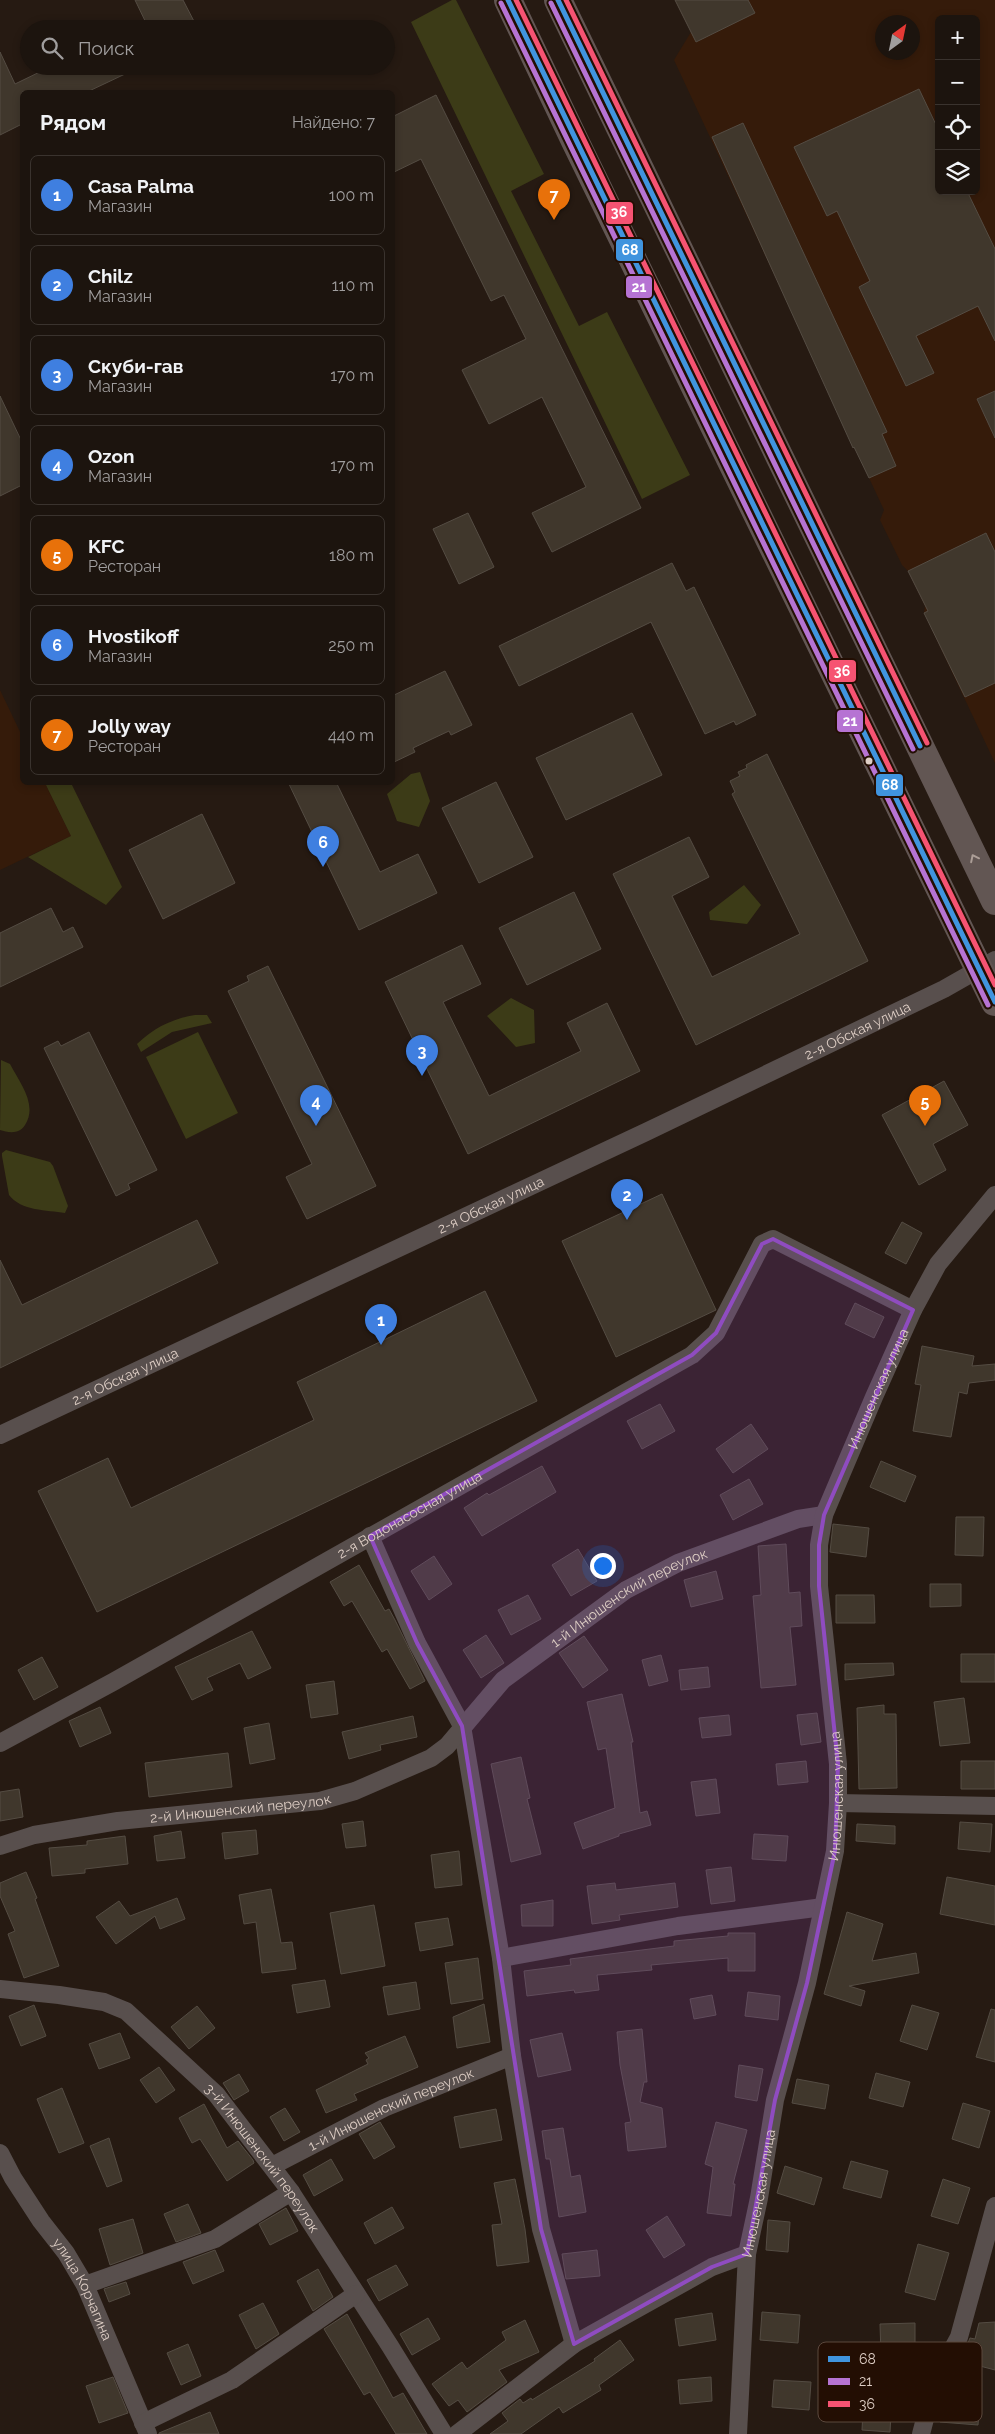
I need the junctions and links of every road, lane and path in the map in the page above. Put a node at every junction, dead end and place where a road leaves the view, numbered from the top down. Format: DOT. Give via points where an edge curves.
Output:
graph roads {
  1 [pos="508,0"];
  2 [pos="558,0"];
  3 [pos="995,902"];
  4 [pos="987,965"];
  5 [pos="995,1002"];
  6 [pos="995,1195"];
  7 [pos="913,1310"];
  8 [pos="0,1434"];
  9 [pos="824,1515"];
  10 [pos="370,1536"];
  11 [pos="462,1726"];
  12 [pos="0,1743"];
  13 [pos="838,1802"];
  14 [pos="995,1806"];
  15 [pos="0,1846"];
  16 [pos="823,1906"];
  17 [pos="501,1958"];
  18 [pos="0,1989"];
  19 [pos="512,2056"];
  20 [pos="0,2153"];
  21 [pos="272,2166"];
  22 [pos="291,2192"];
  23 [pos="995,2206"];
  24 [pos="747,2254"];
  25 [pos="85,2285"];
  26 [pos="356,2294"];
  27 [pos="956,2342"];
  28 [pos="574,2344"];
  29 [pos="146,2429"];
  30 [pos="444,2434"];
  31 [pos="457,2434"];
  32 [pos="738,2434"];
  1 -- 4 [label="highway" via="579,150"];
  3 -- 2 [label="highway, one-way"];
  4 -- 5 [label="highway"];
  4 -- 8 [label="street, 2-я Обская улица" via="944,989 646,1132"];
  6 -- 7 [label="street, Инюшенская улица" via="938,1264"];
  7 -- 9 [label="street, Инюшенская улица"];
  7 -- 10 [label="street, 2-я Водонасосная улица" via="773,1239 762,1244 716,1333 692,1355"];
  9 -- 11 [label="street, 1-й Инюшенский переулок" via="798,1519 722,1546 678,1563 626,1590 503,1680"];
  9 -- 13 [label="street, Инюшенская улица" via="819,1545 819,1586 838,1764"];
  10 -- 11 [label="street" via="418,1643"];
  10 -- 12 [label="street, 2-я Водонасосная улица"];
  11 -- 15 [label="street, 2-й Инюшенский переулок" via="431,1758 355,1791 320,1801 118,1821 34,1835"];
  11 -- 17 [label="street"];
  13 -- 14 [label="street"];
  13 -- 16 [label="street, Инюшенская улица" via="835,1851"];
  16 -- 17 [label="street" via="678,1926"];
  16 -- 24 [label="street, Инюшенская улица" via="807,1983 775,2100"];
  17 -- 19 [label="street"];
  18 -- 21 [label="street, 3-й Инюшенский переулок" via="104,2002 126,2011 216,2094"];
  19 -- 21 [label="street, 1-й Инюшенский переулок" via="384,2108"];
  19 -- 28 [label="street" via="541,2229"];
  20 -- 25 [label="street, улица Корчагина" via="18,2186"];
  21 -- 22 [label="street, 3-й Инюшенский переулок"];
  22 -- 25 [label="street" via="215,2239"];
  22 -- 26 [label="street, 3-й Инюшенский переулок"];
  23 -- 27 [label="street"];
  24 -- 28 [label="street" via="712,2267"];
  24 -- 32 [label="street, Инюшенская улица"];
  25 -- 29 [label="street, улица Корчагина"];
  26 -- 29 [label="street" via="232,2380"];
  26 -- 30 [label="street, 3-й Инюшенский переулок"];
  28 -- 31 [label="street"];
}
